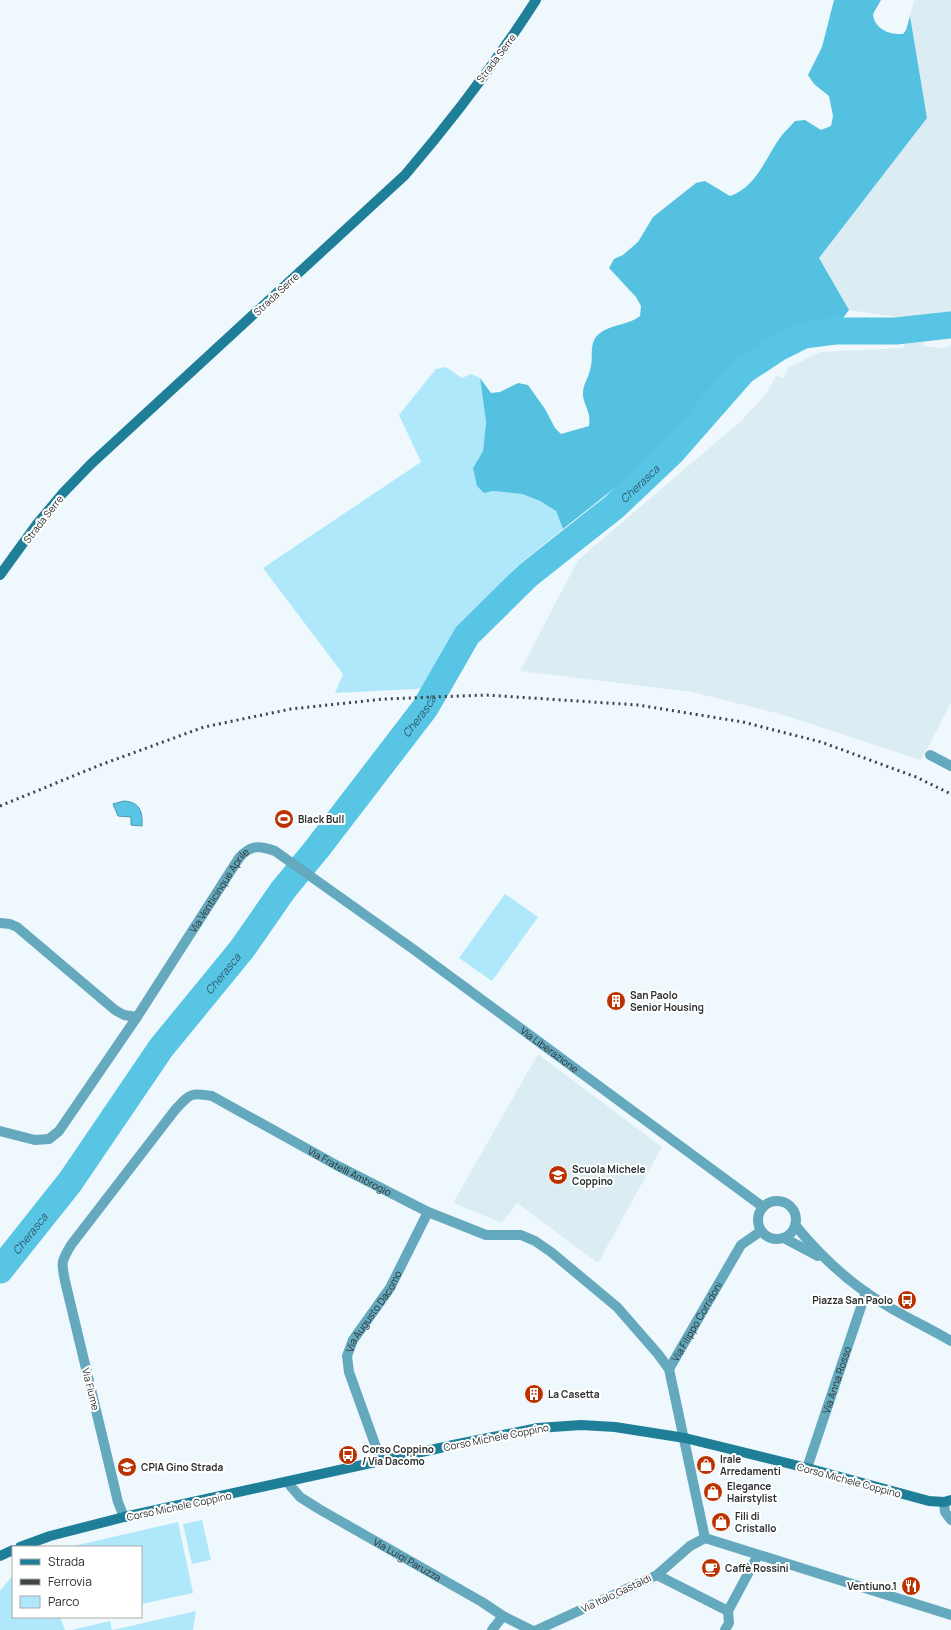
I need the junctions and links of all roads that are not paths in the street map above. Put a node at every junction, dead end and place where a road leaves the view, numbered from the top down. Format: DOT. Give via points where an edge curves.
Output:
graph roads {
  1 [pos="536,0"];
  2 [pos="0,575"];
  3 [pos="930,755"];
  4 [pos="951,766"];
  5 [pos="334,894"];
  6 [pos="0,923"];
  7 [pos="137,1017"];
  8 [pos="0,1130"];
  9 [pos="763,1207"];
  10 [pos="428,1212"];
  11 [pos="795,1225"];
  12 [pos="761,1231"];
  13 [pos="784,1238"];
  14 [pos="62,1259"];
  15 [pos="835,1267"];
  16 [pos="866,1292"];
  17 [pos="951,1341"];
  18 [pos="668,1369"];
  19 [pos="684,1438"];
  20 [pos="381,1461"];
  21 [pos="808,1468"];
  22 [pos="287,1482"];
  23 [pos="947,1501"];
  24 [pos="124,1518"];
  25 [pos="951,1520"];
  26 [pos="705,1538"];
  27 [pos="23,1546"];
  28 [pos="12,1550"];
  29 [pos="758,1555"];
  30 [pos="0,1556"];
  31 [pos="657,1575"];
  32 [pos="728,1611"];
  33 [pos="951,1615"];
  34 [pos="503,1616"];
  35 [pos="492,1630"];
  36 [pos="531,1630"];
  37 [pos="537,1630"];
  38 [pos="725,1630"];
  1 -- 2 [label="main road, Strada Serre" via="489,68 405,175 91,464 37,524"];
  3 -- 4 [label="street"];
  5 -- 7 [label="street, Via Venticinque Aprile" via="275,851 264,847 246,850"];
  5 -- 9 [label="street, Via Liberazione" via="419,953"];
  6 -- 7 [label="street" via="17,928 115,1010 124,1015"];
  7 -- 8 [label="street, Via Venticinque Aprile" via="59,1131 49,1139 35,1140"];
  9 -- 11 [label="street" via="775,1201 786,1203 793,1211"];
  9 -- 12 [label="street" via="757,1221"];
  10 -- 14 [label="street, Via Fratelli Ambrogio" via="338,1166 212,1096 197,1093 188,1097 175,1110"];
  10 -- 18 [label="street, Via Fratelli Ambrogio" via="486,1234 521,1236 535,1241 617,1307"];
  10 -- 20 [label="street, Via Augusto Dacomo" via="390,1288 354,1340 347,1356 350,1372"];
  11 -- 13 [label="street" via="791,1233"];
  11 -- 15 [label="street"];
  12 -- 13 [label="street" via="773,1239"];
  12 -- 18 [label="street, Via Filippo Corridoni" via="740,1245"];
  13 -- 15 [label="street"];
  14 -- 24 [label="street, Via Fiume" via="118,1502"];
  15 -- 16 [label="street"];
  16 -- 17 [label="street" via="888,1307"];
  16 -- 21 [label="street, Via Anna Rosso"];
  18 -- 19 [label="street, Via Filippo Corridoni"];
  19 -- 20 [label="main road, Corso Michele Coppino" via="601,1426 538,1428"];
  19 -- 21 [label="main road, Corso Michele Coppino"];
  19 -- 26 [label="street"];
  20 -- 22 [label="main road, Corso Michele Coppino"];
  21 -- 23 [label="main road, Corso Michele Coppino" via="929,1501"];
  22 -- 24 [label="main road, Corso Michele Coppino"];
  22 -- 34 [label="street, Via Luigi Paruzza" via="300,1497 318,1509"];
  23 -- 25 [label="street" via="945,1512"];
  24 -- 27 [label="main road, Corso Michele Coppino" via="50,1536"];
  26 -- 29 [label="street"];
  26 -- 31 [label="street, Via Italo Gastaldi" via="690,1546"];
  28 -- 30 [label="main road"];
  29 -- 32 [label="street"];
  29 -- 33 [label="street"];
  31 -- 32 [label="street"];
  31 -- 37 [label="street, Via Italo Gastaldi"];
  32 -- 38 [label="street"];
  34 -- 35 [label="street"];
  34 -- 36 [label="street, Via Luigi Paruzza"];
}
